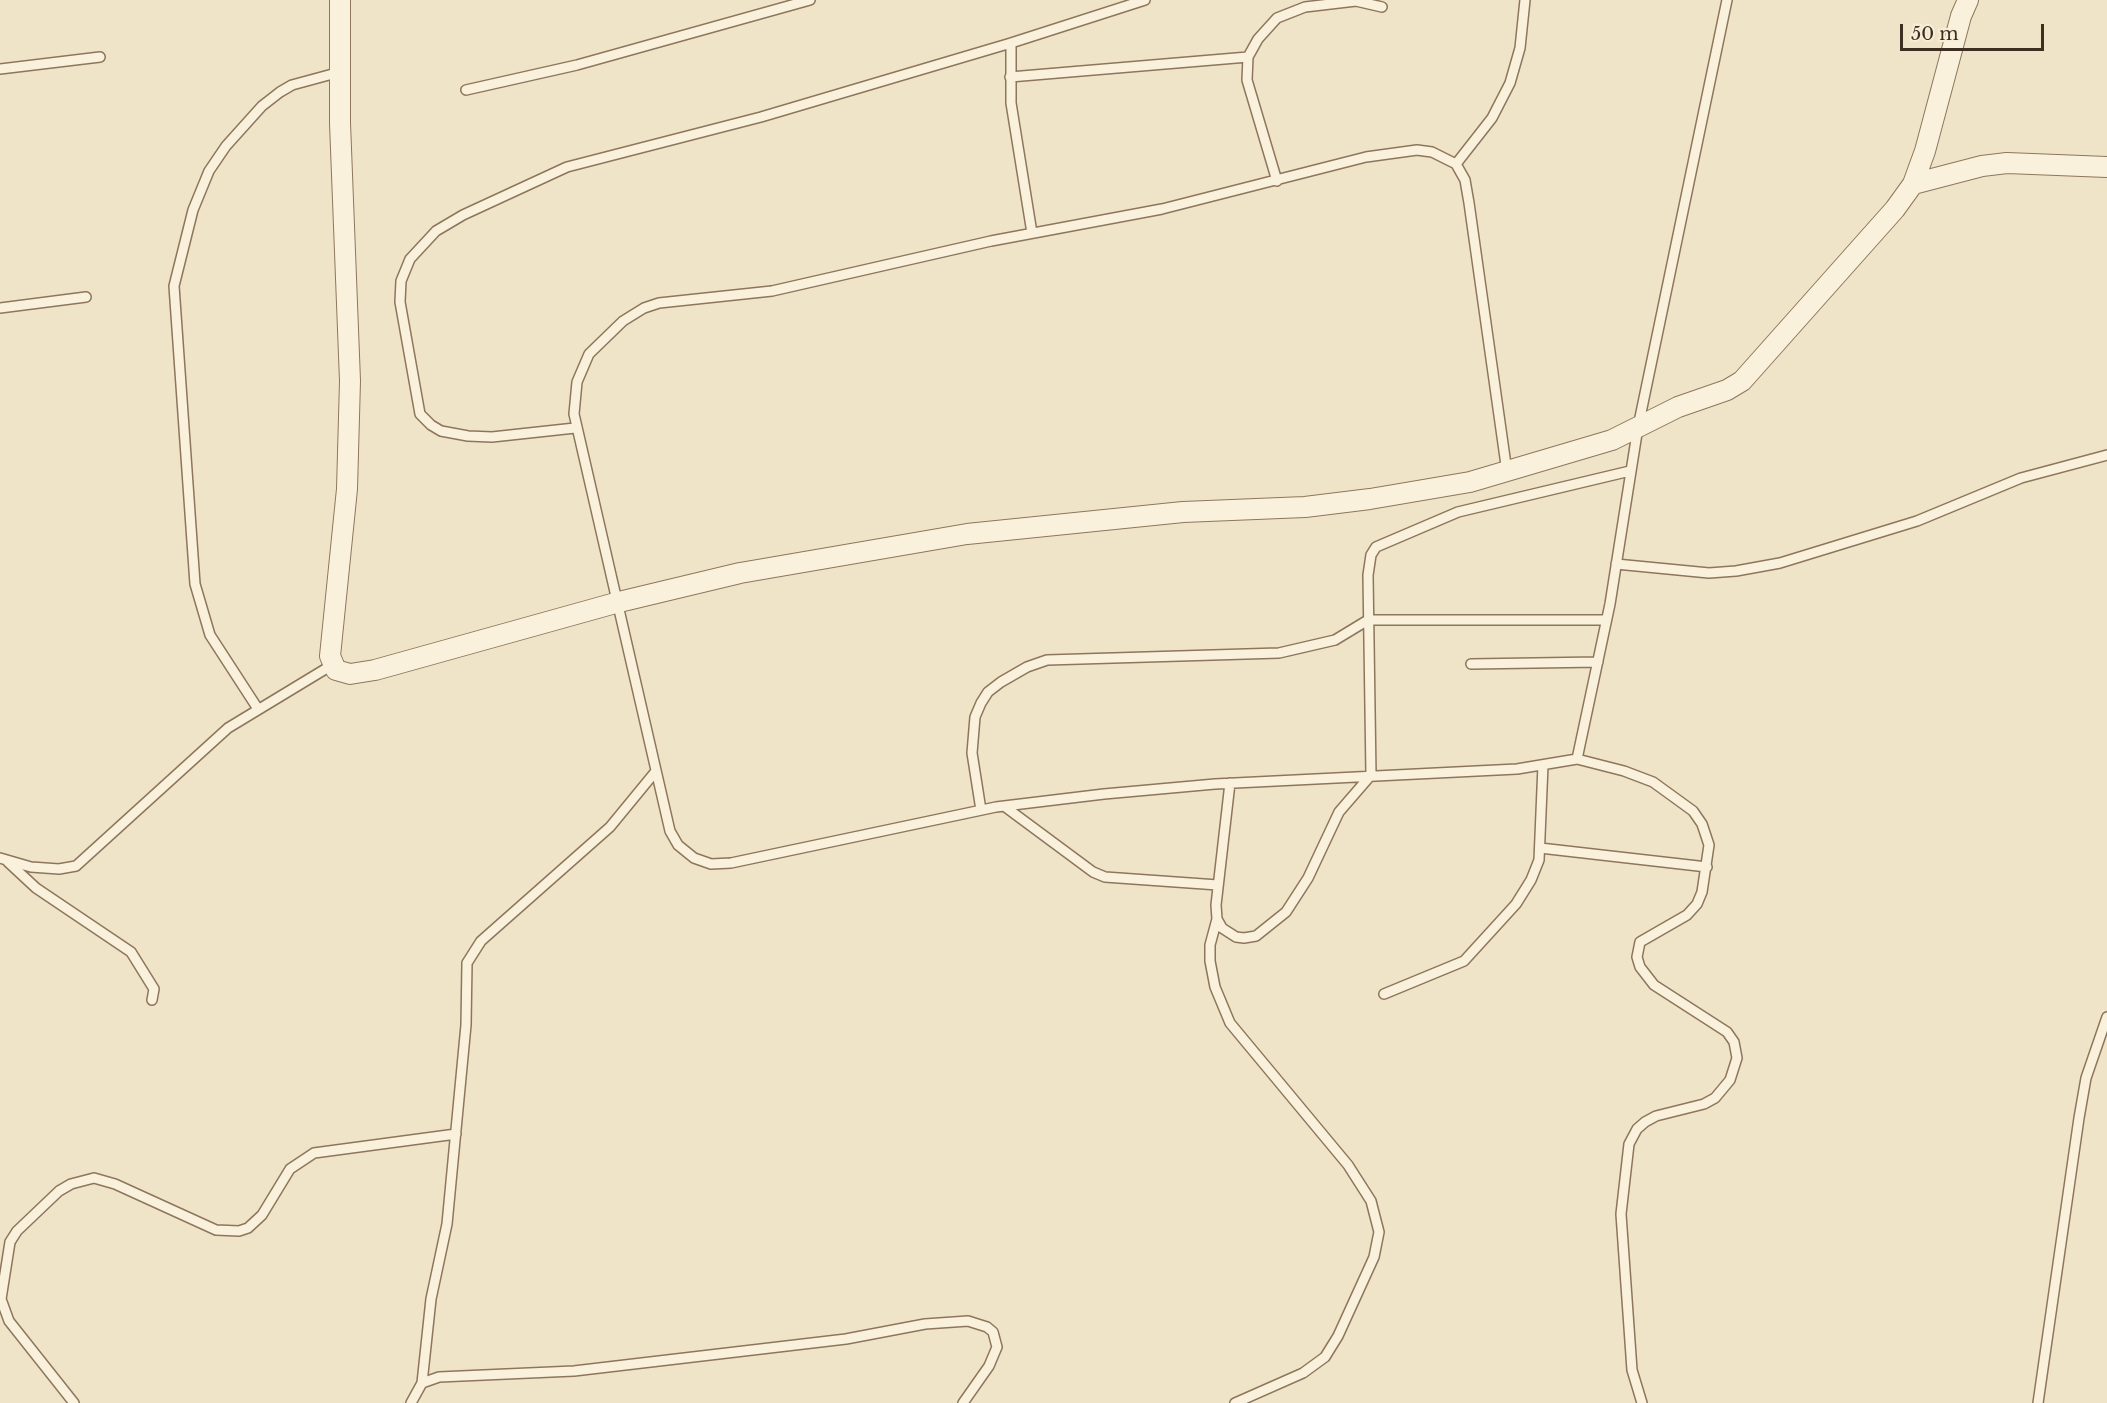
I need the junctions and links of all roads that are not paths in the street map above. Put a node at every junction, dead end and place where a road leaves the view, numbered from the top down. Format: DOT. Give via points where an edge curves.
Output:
graph roads {
  1 [pos="340,0"];
  2 [pos="810,0"];
  3 [pos="1145,0"];
  4 [pos="1525,0"];
  5 [pos="1727,0"];
  6 [pos="1968,0"];
  7 [pos="1382,8"];
  8 [pos="1011,43"];
  9 [pos="100,57"];
  10 [pos="1248,57"];
  11 [pos="0,69"];
  12 [pos="340,72"];
  13 [pos="1010,77"];
  14 [pos="466,90"];
  15 [pos="1456,164"];
  16 [pos="2107,167"];
  17 [pos="1277,181"];
  18 [pos="1913,184"];
  19 [pos="1032,233"];
  20 [pos="86,297"];
  21 [pos="0,308"];
  22 [pos="1638,427"];
  23 [pos="575,428"];
  24 [pos="2107,455"];
  25 [pos="1630,471"];
  26 [pos="1507,472"];
  27 [pos="1616,564"];
  28 [pos="619,602"];
  29 [pos="1368,620"];
  30 [pos="1606,620"];
  31 [pos="1598,662"];
  32 [pos="1471,664"];
  33 [pos="332,665"];
  34 [pos="258,709"];
  35 [pos="1577,759"];
  36 [pos="1543,765"];
  37 [pos="656,771"];
  38 [pos="1371,775"];
  39 [pos="1230,783"];
  40 [pos="1005,806"];
  41 [pos="981,810"];
  42 [pos="1540,848"];
  43 [pos="3,859"];
  44 [pos="1707,867"];
  45 [pos="1218,885"];
  46 [pos="1217,919"];
  47 [pos="1384,994"];
  48 [pos="152,1000"];
  49 [pos="2107,1017"];
  50 [pos="456,1134"];
  51 [pos="422,1383"];
  52 [pos="74,1403"];
  53 [pos="411,1403"];
  54 [pos="963,1403"];
  55 [pos="1235,1403"];
  56 [pos="1642,1403"];
  57 [pos="2038,1403"];
  1 -- 12 [label="street"];
  2 -- 14 [label="lane" via="577,65"];
  3 -- 8 [label="lane"];
  4 -- 15 [label="lane" via="1520,48 1510,83 1492,118"];
  5 -- 22 [label="lane"];
  6 -- 18 [label="street"];
  7 -- 10 [label="lane" via="1338,1 1290,12 1265,28"];
  8 -- 13 [label="lane"];
  8 -- 23 [label="lane" via="761,117 567,167 472,210 436,231 410,259 401,281 400,302 420,414 441,430 468,436"];
  9 -- 11 [label="lane"];
  10 -- 13 [label="lane"];
  10 -- 17 [label="lane" via="1247,80"];
  12 -- 33 [label="street" via="350,381 347,489"];
  12 -- 34 [label="lane" via="280,92 226,146 209,171 193,210 174,286 195,584 210,635"];
  13 -- 19 [label="lane"];
  15 -- 17 [label="lane" via="1432,152 1403,151"];
  15 -- 26 [label="lane" via="1465,180 1469,203"];
  16 -- 18 [label="street" via="2007,163"];
  17 -- 19 [label="lane" via="1162,209"];
  18 -- 22 [label="street" via="1742,381"];
  19 -- 23 [label="lane" via="772,291 644,308 605,336 589,354 575,392"];
  20 -- 21 [label="lane"];
  22 -- 25 [label="lane"];
  22 -- 26 [label="street" via="1612,440"];
  23 -- 28 [label="lane"];
  24 -- 27 [label="lane" via="2021,478 1917,520 1780,563 1709,573"];
  25 -- 27 [label="lane"];
  25 -- 29 [label="lane" via="1458,512 1384,541 1376,547 1369,564"];
  26 -- 28 [label="street" via="1470,482 1305,507 1183,512 967,534 740,573"];
  27 -- 30 [label="lane"];
  28 -- 33 [label="street" via="375,670 342,673"];
  28 -- 37 [label="lane"];
  29 -- 30 [label="lane"];
  29 -- 38 [label="lane"];
  29 -- 41 [label="lane" via="1335,640 1279,652 1065,658 1027,667 988,692 975,717 972,753"];
  30 -- 31 [label="lane"];
  31 -- 32 [label="lane"];
  31 -- 35 [label="lane"];
  33 -- 34 [label="lane"];
  34 -- 43 [label="lane" via="219,736 76,866 59,869"];
  35 -- 36 [label="lane"];
  35 -- 44 [label="lane" via="1653,782 1693,811 1707,834"];
  36 -- 38 [label="lane"];
  36 -- 42 [label="lane"];
  37 -- 41 [label="lane" via="670,831 678,845 694,858 711,864"];
  37 -- 50 [label="lane" via="603,834 471,954 466,973 466,1025"];
  38 -- 39 [label="lane"];
  38 -- 46 [label="lane" via="1340,812 1297,898 1275,922 1256,936 1244,938 1228,933"];
  39 -- 40 [label="lane"];
  39 -- 45 [label="lane"];
  40 -- 41 [label="lane"];
  40 -- 45 [label="lane" via="1093,872 1106,877"];
  42 -- 44 [label="lane"];
  42 -- 47 [label="lane" via="1532,880 1471,956 1458,965"];
  43 -- 48 [label="lane" via="36,888 131,952 154,989"];
  44 -- 56 [label="lane" via="1697,904 1687,915 1640,942 1638,948 1640,968 1654,985 1726,1032 1737,1051 1730,1080 1715,1098 1656,1116 1637,1129 1629,1144 1621,1214 1632,1370"];
  45 -- 46 [label="lane"];
  46 -- 55 [label="lane" via="1210,961 1215,987 1230,1023 1348,1165 1371,1201 1379,1232 1374,1257 1325,1357 1303,1373"];
  49 -- 57 [label="lane" via="2086,1078"];
  50 -- 51 [label="lane" via="447,1224 428,1316"];
  50 -- 52 [label="lane" via="314,1153 290,1169 262,1215 239,1231 216,1230 94,1178 59,1191 10,1242 1,1299 9,1321"];
  51 -- 53 [label="lane"];
  51 -- 54 [label="lane" via="439,1377 574,1371 968,1321 993,1332 997,1347 989,1366"];
}
